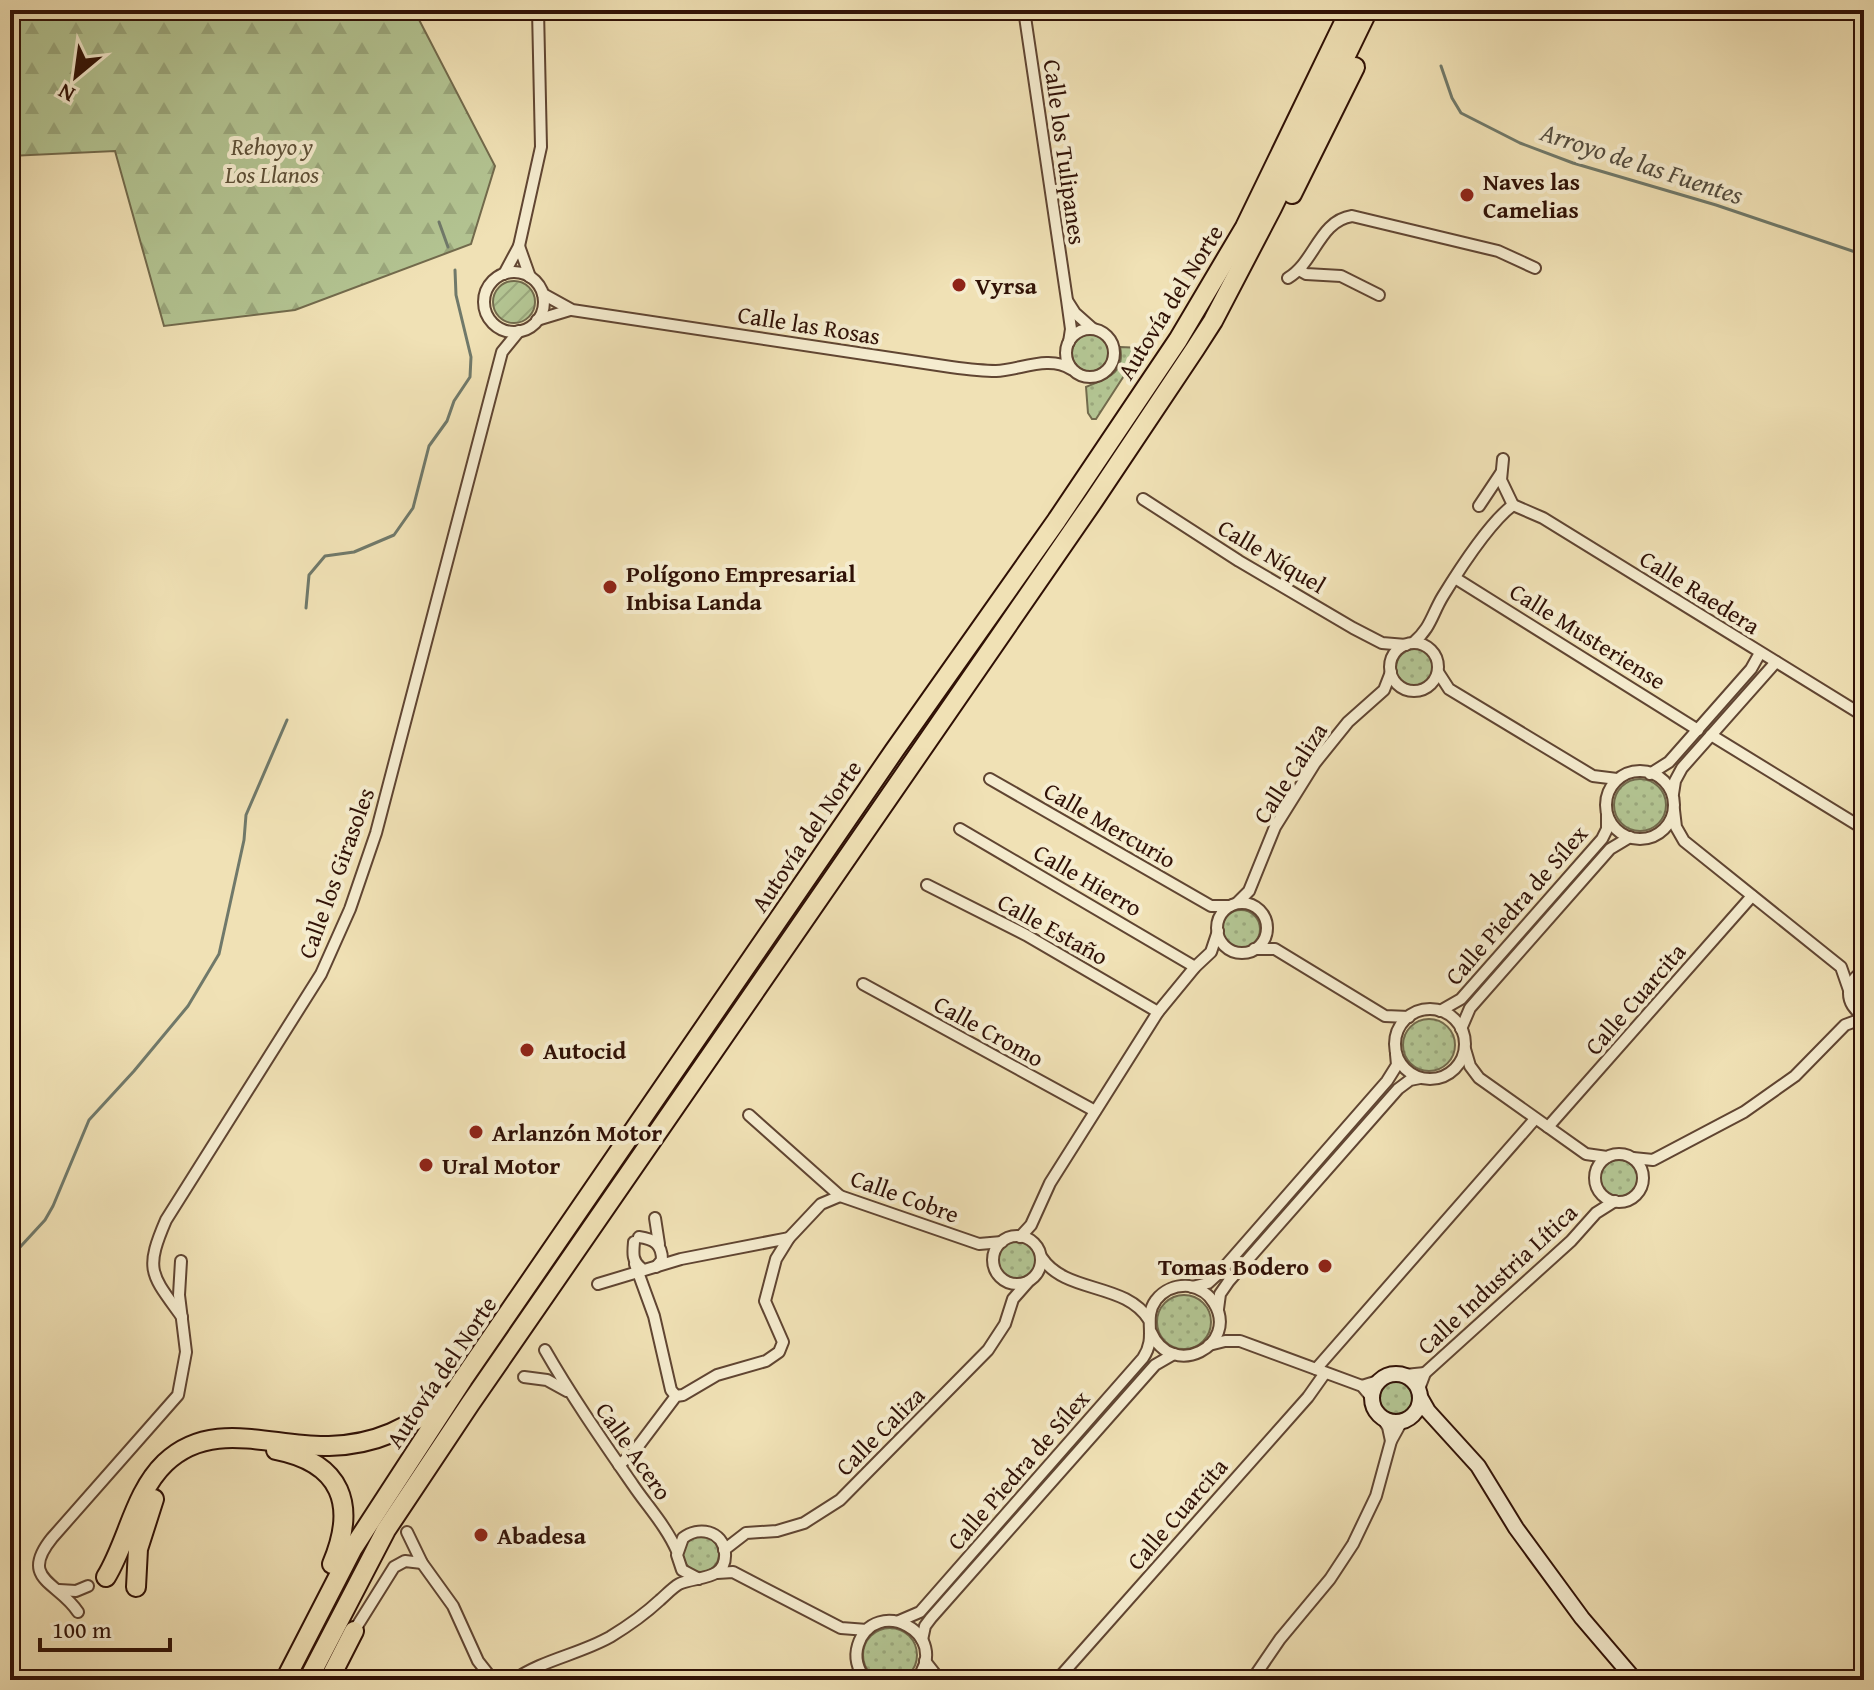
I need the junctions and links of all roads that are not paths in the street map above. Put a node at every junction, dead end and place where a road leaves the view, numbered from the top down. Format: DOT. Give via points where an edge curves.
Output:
graph roads {
  1 [pos="538,10"];
  2 [pos="1024,10"];
  3 [pos="1350,10"];
  4 [pos="1368,10"];
  5 [pos="1382,10"];
  6 [pos="519,246"];
  7 [pos="1535,268"];
  8 [pos="1299,270"];
  9 [pos="504,274"];
  10 [pos="530,277"];
  11 [pos="1288,278"];
  12 [pos="543,294"];
  13 [pos="1379,295"];
  14 [pos="1067,300"];
  15 [pos="572,310"];
  16 [pos="537,320"];
  17 [pos="1213,321"];
  18 [pos="495,324"];
  19 [pos="1093,329"];
  20 [pos="519,331"];
  21 [pos="1068,343"];
  22 [pos="502,352"];
  23 [pos="1040,364"];
  24 [pos="1071,369"];
  25 [pos="1503,459"];
  26 [pos="1501,473"];
  27 [pos="1143,499"];
  28 [pos="1513,505"];
  29 [pos="1479,506"];
  30 [pos="1455,578"];
  31 [pos="1427,632"];
  32 [pos="1382,643"];
  33 [pos="1409,644"];
  34 [pos="1432,651"];
  35 [pos="1760,653"];
  36 [pos="1776,662"];
  37 [pos="1391,670"];
  38 [pos="1438,672"];
  39 [pos="1428,687"];
  40 [pos="1449,689"];
  41 [pos="1384,690"];
  42 [pos="1406,690"];
  43 [pos="1864,716"];
  44 [pos="1698,730"];
  45 [pos="1711,735"];
  46 [pos="1650,774"];
  47 [pos="1593,776"];
  48 [pos="990,779"];
  49 [pos="1617,779"];
  50 [pos="1673,796"];
  51 [pos="1607,802"];
  52 [pos="1674,810"];
  53 [pos="1607,815"];
  54 [pos="960,829"];
  55 [pos="1864,829"];
  56 [pos="1655,836"];
  57 [pos="1630,837"];
  58 [pos="1684,841"];
  59 [pos="927,885"];
  60 [pos="1249,891"];
  61 [pos="1752,896"];
  62 [pos="1234,905"];
  63 [pos="1211,906"];
  64 [pos="1260,910"];
  65 [pos="1217,929"];
  66 [pos="1267,931"];
  67 [pos="1254,949"];
  68 [pos="1275,949"];
  69 [pos="1233,951"];
  70 [pos="1211,952"];
  71 [pos="1195,967"];
  72 [pos="1841,968"];
  73 [pos="1862,972"];
  74 [pos="863,984"];
  75 [pos="1849,990"];
  76 [pos="1850,1002"];
  77 [pos="1440,1011"];
  78 [pos="1158,1012"];
  79 [pos="1385,1016"];
  80 [pos="1409,1017"];
  81 [pos="1864,1017"];
  82 [pos="1845,1025"];
  83 [pos="1461,1029"];
  84 [pos="1395,1039"];
  85 [pos="1465,1048"];
  86 [pos="1396,1054"];
  87 [pos="1452,1072"];
  88 [pos="1420,1078"];
  89 [pos="1479,1078"];
  90 [pos="1095,1111"];
  91 [pos="749,1115"];
  92 [pos="1535,1119"];
  93 [pos="1548,1127"];
  94 [pos="1586,1154"];
  95 [pos="1607,1157"];
  96 [pos="1633,1158"];
  97 [pos="1653,1160"];
  98 [pos="1595,1174"];
  99 [pos="1643,1177"];
  100 [pos="1598,1190"];
  101 [pos="840,1196"];
  102 [pos="1615,1201"];
  103 [pos="1596,1213"];
  104 [pos="655,1218"];
  105 [pos="1031,1225"];
  106 [pos="1020,1237"];
  107 [pos="789,1238"];
  108 [pos="1002,1242"];
  109 [pos="761,1244"];
  110 [pos="979,1244"];
  111 [pos="1035,1244"];
  112 [pos="661,1249"];
  113 [pos="1041,1256"];
  114 [pos="681,1259"];
  115 [pos="776,1259"];
  116 [pos="181,1261"];
  117 [pos="993,1261"];
  118 [pos="637,1268"];
  119 [pos="654,1268"];
  120 [pos="1055,1273"];
  121 [pos="1031,1279"];
  122 [pos="1003,1280"];
  123 [pos="598,1284"];
  124 [pos="1192,1287"];
  125 [pos="1159,1297"];
  126 [pos="1013,1299"];
  127 [pos="1137,1304"];
  128 [pos="1219,1316"];
  129 [pos="182,1317"];
  130 [pos="1150,1326"];
  131 [pos="1240,1341"];
  132 [pos="1209,1345"];
  133 [pos="545,1350"];
  134 [pos="482,1353"];
  135 [pos="1174,1354"];
  136 [pos="1321,1371"];
  137 [pos="1425,1373"];
  138 [pos="1405,1375"];
  139 [pos="524,1377"];
  140 [pos="1378,1381"];
  141 [pos="1362,1386"];
  142 [pos="570,1393"];
  143 [pos="1420,1393"];
  144 [pos="676,1396"];
  145 [pos="1372,1398"];
  146 [pos="1380,1415"];
  147 [pos="1408,1418"];
  148 [pos="1441,1425"];
  149 [pos="1391,1441"];
  150 [pos="619,1465"];
  151 [pos="668,1530"];
  152 [pos="407,1532"];
  153 [pos="692,1532"];
  154 [pos="714,1534"];
  155 [pos="736,1539"];
  156 [pos="677,1551"];
  157 [pos="725,1552"];
  158 [pos="422,1563"];
  159 [pos="680,1567"];
  160 [pos="733,1572"];
  161 [pos="717,1573"];
  162 [pos="106,1577"];
  163 [pos="699,1579"];
  164 [pos="88,1586"];
  165 [pos="675,1586"];
  166 [pos="136,1587"];
  167 [pos="53,1589"];
  168 [pos="78,1612"];
  169 [pos="318,1613"];
  170 [pos="899,1621"];
  171 [pos="841,1628"];
  172 [pos="867,1630"];
  173 [pos="354,1631"];
  174 [pos="922,1640"];
  175 [pos="856,1652"];
  176 [pos="925,1661"];
  177 [pos="858,1675"];
  178 [pos="285,1680"];
  179 [pos="308,1680"];
  180 [pos="329,1680"];
  181 [pos="493,1680"];
  182 [pos="514,1680"];
  183 [pos="866,1680"];
  184 [pos="916,1680"];
  185 [pos="929,1680"];
  186 [pos="940,1680"];
  187 [pos="1057,1680"];
  188 [pos="1252,1680"];
  189 [pos="1635,1680"];
  1 -- 6 [label="street" via="541,147"];
  2 -- 14 [label="street, Calle los Tulipanes"];
  3 -- 134 [label="highway, Autovía del Norte" via="1245,227 1196,310"];
  4 -- 17 [label="highway, Autovía del Norte"];
  5 -- 17 [label="highway" via="1311,160"];
  6 -- 9 [label="street"];
  6 -- 10 [label="street"];
  7 -- 8 [label="street" via="1498,251 1352,216 1329,227"];
  8 -- 11 [label="street"];
  8 -- 13 [label="street" via="1341,276"];
  9 -- 10 [label="street"];
  9 -- 18 [label="street" via="491,282 484,299"];
  10 -- 12 [label="street"];
  12 -- 15 [label="street, Calle las Rosas"];
  12 -- 16 [label="street"];
  14 -- 19 [label="street"];
  14 -- 21 [label="street, Calle los Tulipanes"];
  15 -- 16 [label="street, Calle las Rosas"];
  15 -- 23 [label="street, Calle las Rosas" via="976,370"];
  16 -- 20 [label="street"];
  17 -- 179 [label="highway, Autovía del Norte" via="386,1530"];
  18 -- 20 [label="street"];
  18 -- 22 [label="street, Calle los Girasoles"];
  19 -- 21 [label="street" via="1079,332"];
  19 -- 24 [label="street" via="1110,338 1114,362 1095,378"];
  20 -- 22 [label="street, Calle los Girasoles"];
  21 -- 23 [label="street, Calle las Rosas"];
  21 -- 24 [label="street"];
  22 -- 129 [label="street, Calle los Girasoles" via="376,833 350,909 314,987 166,1220 153,1249 152,1271"];
  23 -- 24 [label="street, Calle las Rosas"];
  25 -- 26 [label="street"];
  26 -- 28 [label="street"];
  26 -- 29 [label="street"];
  27 -- 32 [label="street, Calle Níquel"];
  28 -- 30 [label="street"];
  28 -- 35 [label="street, Calle Raedera" via="1543,518"];
  30 -- 31 [label="street"];
  30 -- 44 [label="street, Calle Musteriense"];
  31 -- 33 [label="street"];
  31 -- 34 [label="street"];
  32 -- 33 [label="street, Calle Níquel"];
  32 -- 37 [label="street"];
  33 -- 34 [label="street"];
  33 -- 37 [label="street" via="1394,655"];
  34 -- 38 [label="street"];
  35 -- 36 [label="street, Calle Raedera"];
  35 -- 44 [label="street"];
  36 -- 43 [label="street, Calle Raedera"];
  36 -- 45 [label="street"];
  37 -- 41 [label="street, Calle Caliza"];
  37 -- 42 [label="street"];
  38 -- 39 [label="street"];
  38 -- 40 [label="street"];
  39 -- 40 [label="street"];
  39 -- 42 [label="street"];
  40 -- 47 [label="street"];
  41 -- 42 [label="street"];
  41 -- 60 [label="street, Calle Caliza" via="1348,722 1315,763 1275,827"];
  44 -- 46 [label="street"];
  45 -- 50 [label="street" via="1682,768"];
  45 -- 55 [label="street"];
  46 -- 49 [label="street" via="1641,771"];
  46 -- 50 [label="street" via="1667,784"];
  47 -- 49 [label="street"];
  47 -- 51 [label="street"];
  48 -- 63 [label="street, Calle Mercurio"];
  49 -- 51 [label="street"];
  50 -- 52 [label="street"];
  51 -- 53 [label="street"];
  52 -- 56 [label="street"];
  52 -- 58 [label="street"];
  53 -- 57 [label="street"];
  53 -- 77 [label="street, Calle Piedra de Sílex" via="1602,839 1461,999"];
  54 -- 71 [label="street, Calle Hierro"];
  56 -- 57 [label="street"];
  56 -- 58 [label="street"];
  57 -- 83 [label="street, Calle Piedra de Sílex" via="1610,849 1470,1008"];
  58 -- 61 [label="street"];
  59 -- 78 [label="street, Calle Estaño"];
  60 -- 62 [label="street, Calle Caliza"];
  60 -- 64 [label="street"];
  61 -- 72 [label="street"];
  61 -- 93 [label="street, Calle Cuarcita"];
  62 -- 63 [label="street, Calle Mercurio"];
  62 -- 64 [label="street"];
  62 -- 65 [label="street" via="1221,915"];
  63 -- 65 [label="street"];
  64 -- 66 [label="street"];
  65 -- 69 [label="street"];
  65 -- 70 [label="street"];
  66 -- 67 [label="street"];
  66 -- 68 [label="street"];
  67 -- 68 [label="street"];
  67 -- 69 [label="street"];
  68 -- 79 [label="street"];
  69 -- 70 [label="street"];
  70 -- 71 [label="street"];
  71 -- 78 [label="street"];
  72 -- 73 [label="street"];
  72 -- 75 [label="street"];
  73 -- 75 [label="street"];
  74 -- 90 [label="street, Calle Cromo"];
  75 -- 76 [label="street"];
  76 -- 81 [label="street"];
  76 -- 82 [label="street"];
  77 -- 80 [label="street" via="1418,1011"];
  77 -- 83 [label="street"];
  78 -- 90 [label="street"];
  79 -- 80 [label="street"];
  79 -- 84 [label="street"];
  80 -- 84 [label="street"];
  81 -- 82 [label="street"];
  82 -- 97 [label="street" via="1779,1090"];
  83 -- 85 [label="street"];
  84 -- 86 [label="street"];
  85 -- 87 [label="street"];
  85 -- 89 [label="street"];
  86 -- 88 [label="street"];
  86 -- 124 [label="street" via="1397,1065 1387,1081 1220,1272 1208,1283"];
  87 -- 88 [label="street" via="1437,1079"];
  87 -- 89 [label="street"];
  88 -- 128 [label="street" via="1398,1089 1229,1281 1220,1294"];
  89 -- 92 [label="street"];
  90 -- 105 [label="street"];
  91 -- 101 [label="street, Calle Cobre"];
  92 -- 93 [label="street"];
  92 -- 136 [label="street, Calle Cuarcita"];
  93 -- 94 [label="street"];
  94 -- 95 [label="street"];
  94 -- 98 [label="street"];
  95 -- 96 [label="street"];
  95 -- 98 [label="street"];
  96 -- 97 [label="street"];
  96 -- 99 [label="street"];
  97 -- 99 [label="street"];
  98 -- 100 [label="street"];
  99 -- 102 [label="street" via="1635,1196"];
  100 -- 102 [label="street"];
  100 -- 103 [label="street, Calle Industria Lítica"];
  101 -- 107 [label="street" via="821,1204"];
  101 -- 110 [label="street, Calle Cobre"];
  102 -- 103 [label="street, Calle Industria Lítica"];
  103 -- 137 [label="street, Calle Industria Lítica"];
  104 -- 112 [label="street"];
  105 -- 106 [label="street"];
  105 -- 111 [label="street"];
  106 -- 108 [label="street"];
  106 -- 111 [label="street"];
  107 -- 109 [label="street"];
  107 -- 115 [label="street"];
  108 -- 110 [label="street, Calle Cobre"];
  108 -- 117 [label="street"];
  109 -- 114 [label="street"];
  109 -- 115 [label="street"];
  110 -- 117 [label="street, Calle Cobre"];
  111 -- 113 [label="street"];
  112 -- 114 [label="street" via="669,1258"];
  112 -- 118 [label="street" via="652,1240 636,1240 632,1254"];
  112 -- 119 [label="street" via="662,1260"];
  113 -- 120 [label="street"];
  113 -- 121 [label="street" via="1040,1269"];
  114 -- 119 [label="street"];
  115 -- 144 [label="street" via="765,1301 783,1342 779,1352"];
  116 -- 129 [label="street"];
  117 -- 122 [label="street"];
  118 -- 119 [label="street"];
  118 -- 123 [label="street"];
  118 -- 144 [label="street"];
  120 -- 121 [label="street"];
  120 -- 127 [label="street"];
  121 -- 122 [label="street" via="1015,1284"];
  121 -- 126 [label="street, Calle Caliza"];
  122 -- 126 [label="street"];
  124 -- 125 [label="street" via="1174,1287"];
  124 -- 128 [label="street" via="1210,1297"];
  125 -- 127 [label="street"];
  125 -- 130 [label="street"];
  126 -- 155 [label="street, Calle Caliza" via="988,1350 840,1500 804,1523"];
  127 -- 130 [label="street"];
  128 -- 131 [label="street"];
  128 -- 132 [label="street"];
  129 -- 167 [label="street" via="186,1352 178,1395 42,1551 39,1570"];
  130 -- 135 [label="street" via="1162,1348"];
  130 -- 170 [label="street, Calle Piedra de Sílex" via="1150,1348 1133,1370 920,1612"];
  131 -- 132 [label="street"];
  131 -- 136 [label="street"];
  132 -- 135 [label="street" via="1193,1354"];
  133 -- 142 [label="street, Calle Acero"];
  134 -- 162 [label="highway" via="433,1407 384,1437 326,1447 209,1438 181,1450 149,1485"];
  134 -- 169 [label="highway, Autovía del Norte" via="359,1538"];
  135 -- 174 [label="street, Calle Piedra de Sílex" via="1155,1365 931,1618"];
  136 -- 141 [label="street"];
  136 -- 187 [label="street, Calle Cuarcita" via="1308,1397"];
  137 -- 138 [label="street, Calle Industria Lítica"];
  137 -- 143 [label="street, Calle Industria Lítica"];
  138 -- 140 [label="street" via="1391,1374"];
  138 -- 143 [label="street"];
  139 -- 142 [label="street, Calle Acero" via="547,1380"];
  140 -- 141 [label="street"];
  140 -- 145 [label="street"];
  141 -- 145 [label="street"];
  142 -- 150 [label="street, Calle Acero"];
  143 -- 147 [label="street"];
  143 -- 148 [label="street"];
  144 -- 150 [label="street"];
  145 -- 146 [label="street"];
  146 -- 147 [label="street" via="1388,1420"];
  146 -- 149 [label="street"];
  147 -- 148 [label="street" via="1427,1417"];
  147 -- 149 [label="street"];
  148 -- 189 [label="street" via="1478,1466 1582,1618"];
  149 -- 188 [label="street" via="1376,1496 1353,1544"];
  150 -- 151 [label="street, Calle Acero"];
  151 -- 153 [label="street, Calle Acero"];
  151 -- 156 [label="street, Calle Acero"];
  152 -- 158 [label="street"];
  153 -- 154 [label="street"];
  153 -- 156 [label="street"];
  154 -- 155 [label="street, Calle Caliza"];
  154 -- 157 [label="street"];
  155 -- 157 [label="street"];
  156 -- 159 [label="street"];
  157 -- 160 [label="street"];
  157 -- 161 [label="street"];
  158 -- 173 [label="street" via="405,1561 394,1567"];
  158 -- 181 [label="street" via="453,1606 478,1661"];
  159 -- 163 [label="street"];
  159 -- 165 [label="street"];
  160 -- 161 [label="street"];
  160 -- 171 [label="street"];
  161 -- 163 [label="street"];
  163 -- 165 [label="street"];
  164 -- 167 [label="street"];
  165 -- 182 [label="street" via="606,1639"];
  166 -- 169 [label="highway" via="138,1549 151,1506 179,1463 215,1447 268,1449 303,1458 324,1471 345,1509 341,1542"];
  167 -- 168 [label="street"];
  169 -- 178 [label="highway, Autovía del Norte"];
  170 -- 172 [label="street, Calle Piedra de Sílex"];
  170 -- 174 [label="street"];
  171 -- 172 [label="street"];
  171 -- 175 [label="street"];
  172 -- 175 [label="street"];
  173 -- 180 [label="highway"];
  174 -- 176 [label="street"];
  175 -- 177 [label="street"];
  176 -- 184 [label="street"];
  176 -- 186 [label="street"];
  177 -- 183 [label="street"];
  184 -- 185 [label="street"];
}
